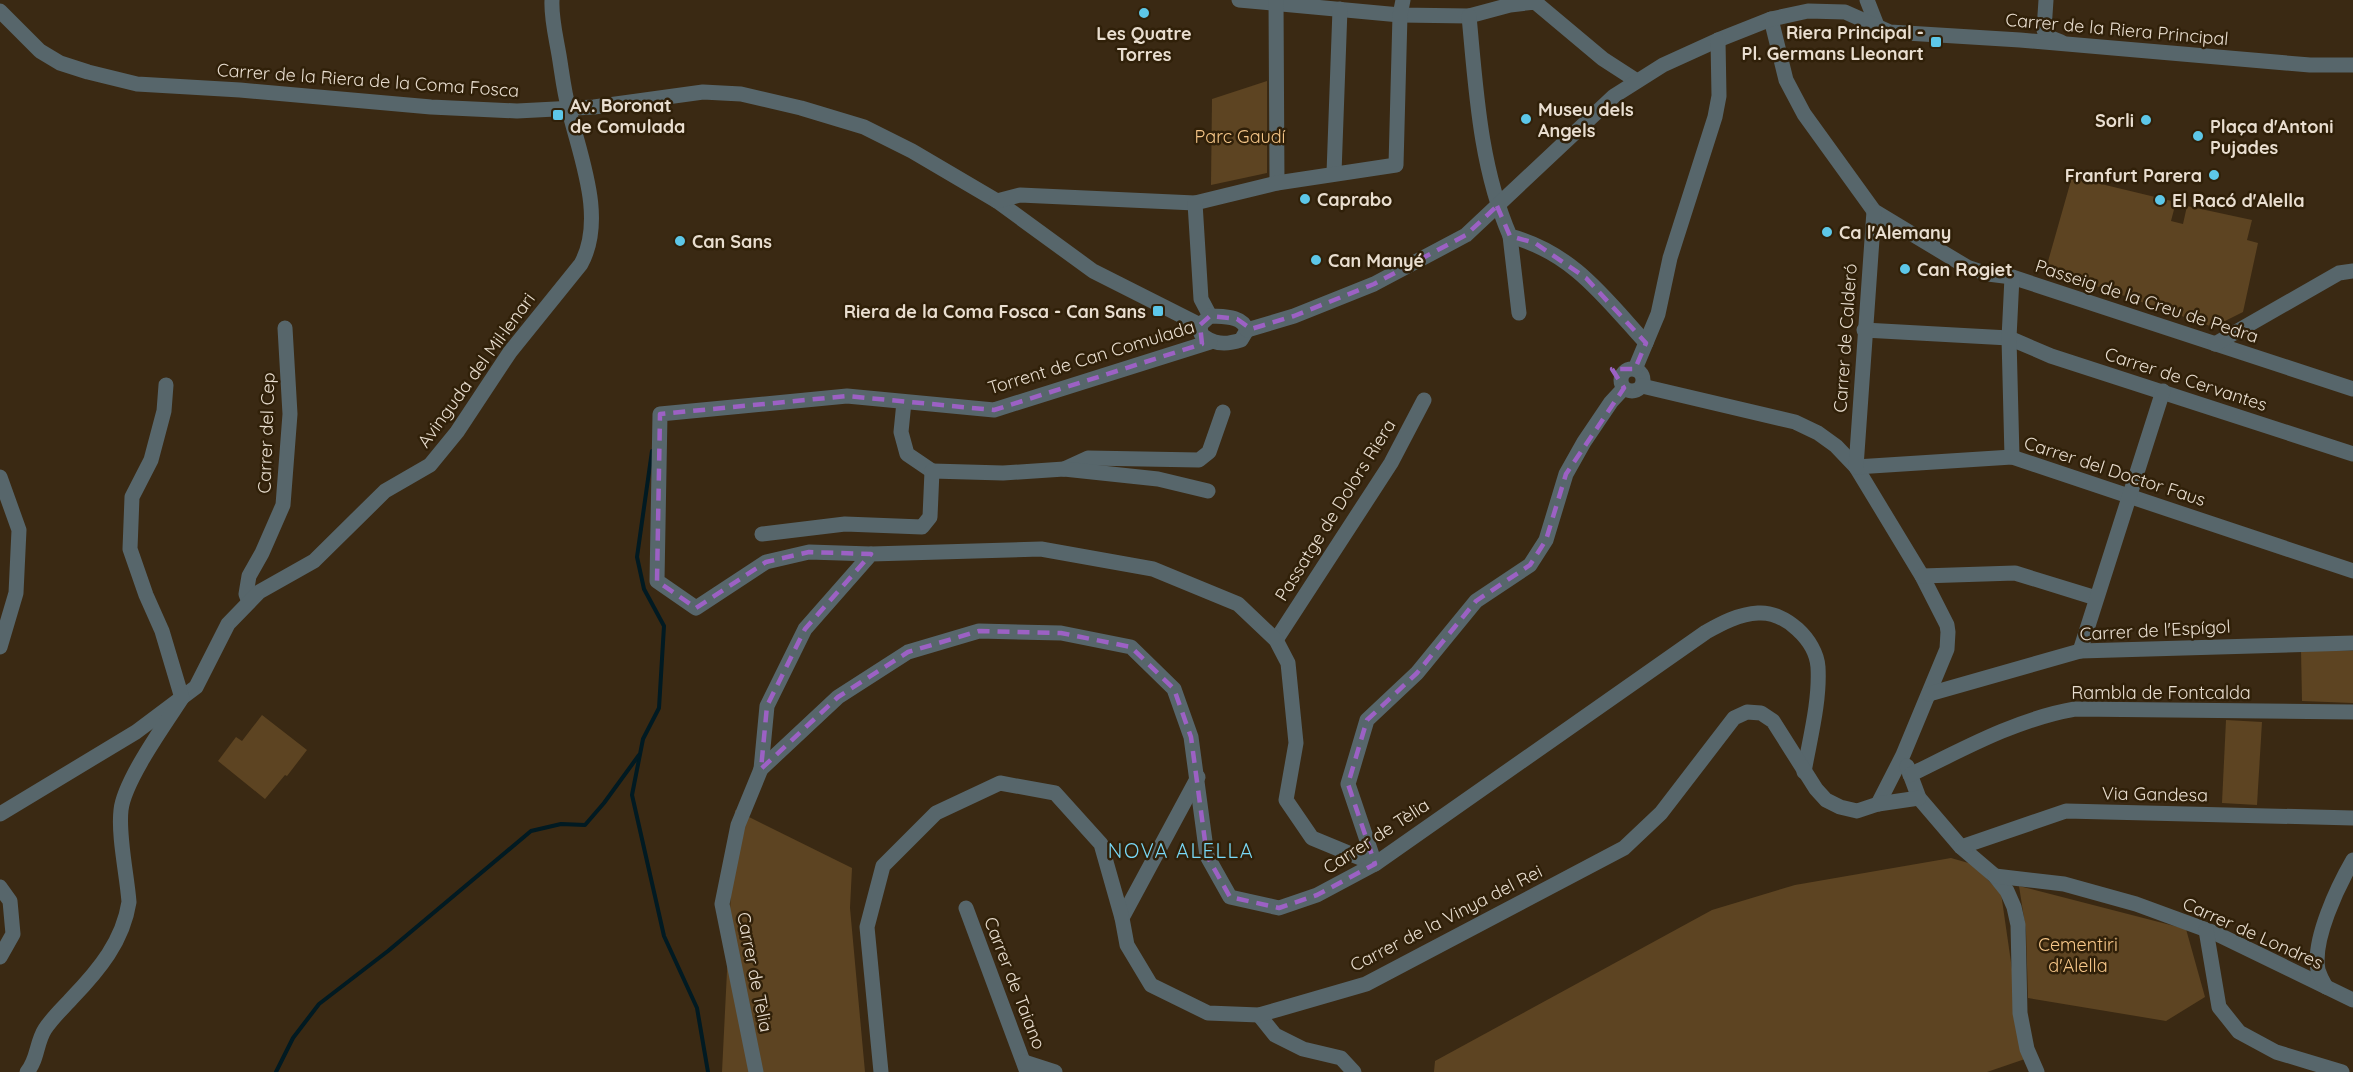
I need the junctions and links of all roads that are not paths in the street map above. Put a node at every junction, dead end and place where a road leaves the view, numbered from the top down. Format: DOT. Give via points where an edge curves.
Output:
graph roads {
  1 [pos="552,0"];
  2 [pos="1239,0"];
  3 [pos="1865,0"];
  4 [pos="2046,0"];
  5 [pos="1276,2"];
  6 [pos="1491,5"];
  7 [pos="1402,8"];
  8 [pos="1340,9"];
  9 [pos="0,11"];
  10 [pos="1845,12"];
  11 [pos="1469,16"];
  12 [pos="1770,19"];
  13 [pos="1878,28"];
  14 [pos="2044,30"];
  15 [pos="1718,40"];
  16 [pos="2020,40"];
  17 [pos="2067,44"];
  18 [pos="2353,66"];
  19 [pos="1637,81"];
  20 [pos="568,109"];
  21 [pos="1334,173"];
  22 [pos="1277,183"];
  23 [pos="997,201"];
  24 [pos="1195,203"];
  25 [pos="1497,206"];
  26 [pos="1874,211"];
  27 [pos="1510,236"];
  28 [pos="2353,271"];
  29 [pos="2012,277"];
  30 [pos="1519,313"];
  31 [pos="1205,320"];
  32 [pos="285,328"];
  33 [pos="1247,330"];
  34 [pos="1864,330"];
  35 [pos="2009,338"];
  36 [pos="1210,342"];
  37 [pos="1646,343"];
  38 [pos="2215,344"];
  39 [pos="1635,369"];
  40 [pos="166,385"];
  41 [pos="1642,386"];
  42 [pos="1624,388"];
  43 [pos="2353,389"];
  44 [pos="2163,392"];
  45 [pos="1424,400"];
  46 [pos="904,402"];
  47 [pos="1223,412"];
  48 [pos="1858,432"];
  49 [pos="1836,446"];
  50 [pos="2353,454"];
  51 [pos="2012,457"];
  52 [pos="1856,467"];
  53 [pos="1064,469"];
  54 [pos="932,471"];
  55 [pos="0,477"];
  56 [pos="1208,491"];
  57 [pos="2130,496"];
  58 [pos="762,534"];
  59 [pos="871,554"];
  60 [pos="2353,571"];
  61 [pos="1922,576"];
  62 [pos="2096,598"];
  63 [pos="249,602"];
  64 [pos="1276,640"];
  65 [pos="2353,643"];
  66 [pos="0,647"];
  67 [pos="2080,651"];
  68 [pos="1929,694"];
  69 [pos="182,698"];
  70 [pos="2353,712"];
  71 [pos="1903,755"];
  72 [pos="761,769"];
  73 [pos="1804,772"];
  74 [pos="1910,775"];
  75 [pos="1198,777"];
  76 [pos="1919,798"];
  77 [pos="1878,804"];
  78 [pos="0,814"];
  79 [pos="2353,818"];
  80 [pos="1961,847"];
  81 [pos="2353,860"];
  82 [pos="1375,864"];
  83 [pos="1995,876"];
  84 [pos="0,886"];
  85 [pos="966,908"];
  86 [pos="1122,918"];
  87 [pos="2206,930"];
  88 [pos="0,957"];
  89 [pos="2326,987"];
  90 [pos="2353,1000"];
  91 [pos="1259,1015"];
  92 [pos="1026,1067"];
  93 [pos="27,1072"];
  94 [pos="756,1072"];
  95 [pos="881,1072"];
  96 [pos="1055,1072"];
  97 [pos="1354,1072"];
  98 [pos="2037,1072"];
  99 [pos="2342,1072"];
  1 -- 20 [label="street, Avinguda del Mil·lenari"];
  2 -- 5 [label="street"];
  3 -- 10 [label="street"];
  3 -- 13 [label="street"];
  4 -- 14 [label="street"];
  5 -- 8 [label="street"];
  5 -- 22 [label="street"];
  6 -- 11 [label="street"];
  6 -- 19 [label="street" via="1534,2 1603,59"];
  7 -- 8 [label="street"];
  7 -- 11 [label="street"];
  7 -- 21 [label="street" via="1396,165"];
  8 -- 21 [label="street"];
  9 -- 20 [label="street, Carrer de la Riera de la Coma Fosca" via="40,51 60,63 137,84 430,107"];
  10 -- 12 [label="street" via="1808,11"];
  10 -- 13 [label="street"];
  11 -- 25 [label="street" via="1478,114"];
  12 -- 15 [label="street, Torrent de Can Comulada"];
  12 -- 26 [label="street, Passeig de la Creu de Pedra" via="1786,80 1804,114"];
  13 -- 16 [label="street, Carrer de la Riera Principal"];
  14 -- 16 [label="street"];
  14 -- 17 [label="street" via="2051,38"];
  15 -- 19 [label="street, Torrent de Can Comulada"];
  15 -- 37 [label="street" via="1719,96 1715,117 1670,258 1658,314"];
  16 -- 17 [label="street, Carrer de la Riera Principal"];
  17 -- 18 [label="street, Carrer de la Riera Principal"];
  19 -- 25 [label="street, Torrent de Can Comulada" via="1614,96"];
  20 -- 23 [label="street, Carrer de la Riera de la Coma Fosca" via="703,92 741,94 864,127"];
  20 -- 63 [label="street, Avinguda del Mil·lenari" via="590,203 591,237 581,264 510,352 430,465 385,491 314,561"];
  21 -- 22 [label="street"];
  22 -- 24 [label="street"];
  23 -- 24 [label="street" via="1020,195"];
  23 -- 31 [label="street, Carrer de la Riera de la Coma Fosca" via="1093,271"];
  24 -- 31 [label="street"];
  25 -- 27 [label="street"];
  25 -- 33 [label="street, Torrent de Can Comulada" via="1466,235 1374,284"];
  26 -- 29 [label="street, Passeig de la Creu de Pedra" via="1967,267"];
  26 -- 34 [label="street, Carrer de Calderó"];
  27 -- 30 [label="street"];
  27 -- 37 [label="street" via="1535,243 1586,278"];
  28 -- 38 [label="street" via="2339,273"];
  29 -- 35 [label="street"];
  29 -- 38 [label="street, Passeig de la Creu de Pedra"];
  31 -- 33 [label="street" via="1237,319"];
  31 -- 36 [label="street" via="1201,334"];
  32 -- 63 [label="street, Carrer del Cep" via="290,414 283,505 249,576"];
  33 -- 36 [label="street, Torrent de Can Comulada" via="1241,340 1231,344"];
  34 -- 35 [label="street"];
  34 -- 48 [label="street, Carrer de Calderó"];
  35 -- 44 [label="street, Carrer de Cervantes" via="2051,356"];
  35 -- 51 [label="street"];
  36 -- 46 [label="street, Torrent de Can Comulada" via="994,410"];
  37 -- 39 [label="street"];
  38 -- 43 [label="street, Passeig de la Creu de Pedra"];
  39 -- 41 [label="street" via="1643,375"];
  39 -- 42 [label="street" via="1624,372"];
  40 -- 69 [label="street" via="165,411 151,460 132,497 130,549 162,631"];
  41 -- 42 [label="street" via="1634,391"];
  41 -- 49 [label="street" via="1795,422"];
  42 -- 82 [label="street" via="1566,474 1546,540 1530,565 1476,601 1417,673 1367,720 1348,784"];
  44 -- 50 [label="street, Carrer de Cervantes"];
  44 -- 57 [label="street"];
  45 -- 64 [label="street, Passatge de Dolors Riera" via="1391,463"];
  46 -- 54 [label="street" via="901,432 907,454"];
  46 -- 59 [label="street, Torrent de Can Comulada" via="847,396 660,414 657,581 696,608 766,562 809,552"];
  47 -- 53 [label="street" via="1209,452 1198,460 1088,458"];
  48 -- 49 [label="street"];
  48 -- 52 [label="street, Carrer de Calderó"];
  49 -- 52 [label="street"];
  51 -- 52 [label="street, Carrer del Doctor Faus"];
  51 -- 57 [label="street, Carrer del Doctor Faus"];
  52 -- 61 [label="street"];
  53 -- 54 [label="street" via="1003,473"];
  53 -- 56 [label="street" via="1158,479"];
  54 -- 58 [label="street" via="930,517 922,527 845,524"];
  55 -- 66 [label="street" via="19,530 16,594"];
  57 -- 60 [label="street, Carrer del Doctor Faus"];
  57 -- 62 [label="street"];
  59 -- 64 [label="street" via="1041,549 1153,569 1238,604"];
  59 -- 72 [label="street" via="805,629 767,706"];
  61 -- 62 [label="street" via="2015,573"];
  61 -- 68 [label="street" via="1948,633 1947,649"];
  62 -- 67 [label="street"];
  63 -- 69 [label="street, Avinguda del Mil·lenari" via="228,624 196,687"];
  64 -- 82 [label="street" via="1288,663 1296,743 1286,800 1312,838"];
  65 -- 67 [label="street, Carrer de l'Espígol"];
  67 -- 68 [label="street, Carrer de l'Espígol"];
  68 -- 71 [label="street"];
  69 -- 78 [label="street, Avinguda del Mil·lenari" via="136,732"];
  69 -- 93 [label="street" via="124,795 121,811 129,902 119,936 89,980 54,1016 38,1041 34,1063"];
  70 -- 74 [label="street, Rambla de Fontcalda" via="2075,709 1982,740"];
  71 -- 74 [label="street"];
  71 -- 77 [label="street"];
  72 -- 75 [label="street, Carrer de Tèlia" via="838,697 898,658 979,631 1061,633 1131,647 1174,689 1191,737"];
  72 -- 94 [label="street, Carrer de Tèlia" via="738,825 722,904"];
  73 -- 77 [label="street, Carrer de la Vinya del Rei" via="1826,800 1840,807 1857,811"];
  73 -- 82 [label="street, Carrer de Tèlia" via="1817,689 1818,664 1812,648 1801,632 1773,615 1742,616 1706,632"];
  73 -- 91 [label="street, Carrer de la Vinya del Rei" via="1773,721 1761,713 1740,715 1661,813 1624,848 1366,984"];
  74 -- 76 [label="street"];
  75 -- 82 [label="street, Carrer de Tèlia" via="1206,856 1230,897 1279,908 1317,895"];
  75 -- 86 [label="street"];
  76 -- 77 [label="street, Carrer de la Vinya del Rei"];
  76 -- 80 [label="street"];
  79 -- 80 [label="street, Via Gandesa" via="2066,811"];
  80 -- 83 [label="street"];
  81 -- 89 [label="street" via="2332,901 2322,932 2318,970"];
  83 -- 87 [label="street, Carrer de Londres" via="2064,884 2136,904"];
  83 -- 98 [label="street" via="2007,891 2018,925 2020,1013 2027,1049"];
  84 -- 88 [label="street" via="10,901 13,934"];
  85 -- 92 [label="street, Carrer de Taiano"];
  86 -- 91 [label="street, Carrer de la Vinya del Rei" via="1127,945 1151,985 1208,1012"];
  86 -- 95 [label="street, Carrer de la Vinya del Rei" via="1101,844 1055,793 1000,783 936,813 882,866 867,927"];
  87 -- 89 [label="street, Carrer de Londres"];
  87 -- 99 [label="street" via="2219,1006 2239,1032 2276,1052"];
  89 -- 90 [label="street, Carrer de Londres"];
  91 -- 97 [label="street" via="1275,1035 1303,1049 1341,1058"];
  92 -- 96 [label="street"];
}
